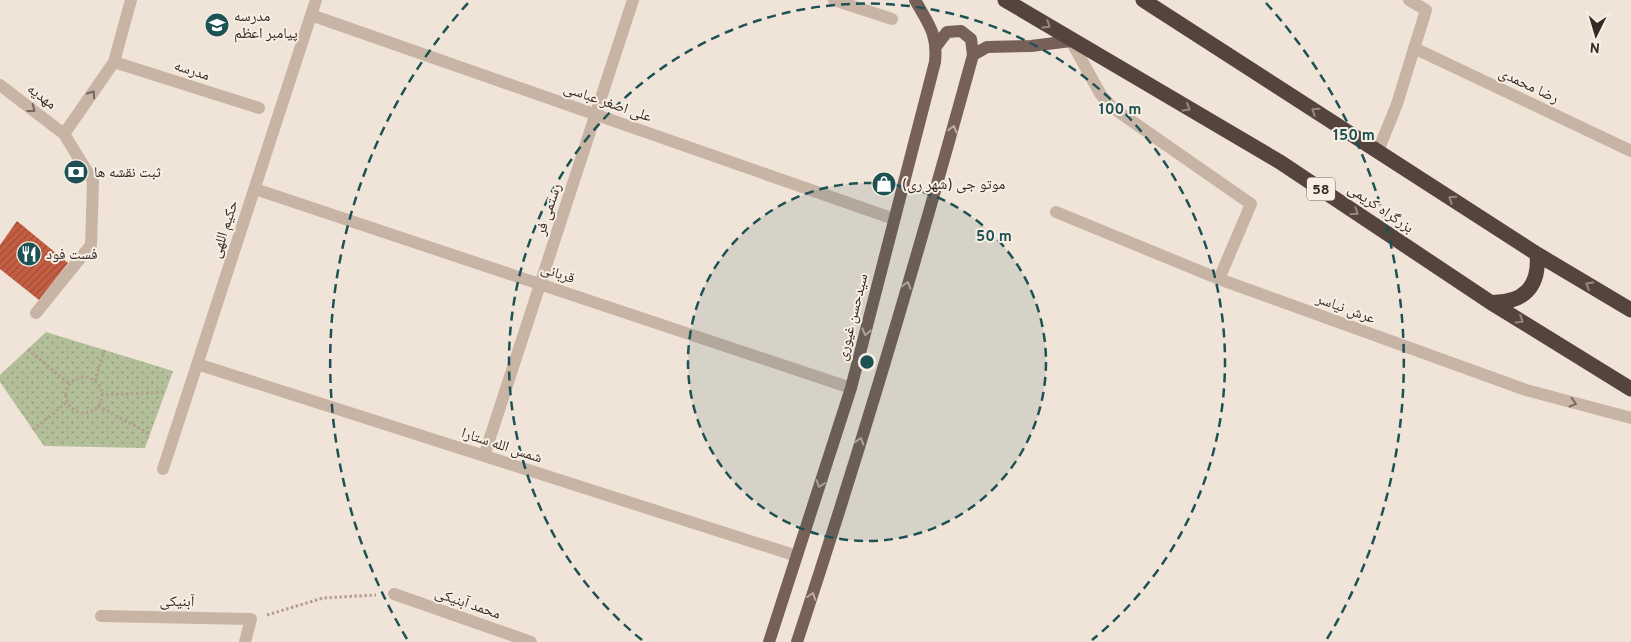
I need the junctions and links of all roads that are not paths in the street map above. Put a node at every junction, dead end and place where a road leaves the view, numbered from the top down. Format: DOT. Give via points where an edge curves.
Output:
graph roads {
  1 [pos="131,0"];
  2 [pos="316,0"];
  3 [pos="633,0"];
  4 [pos="834,0"];
  5 [pos="915,0"];
  6 [pos="1005,0"];
  7 [pos="1143,0"];
  8 [pos="1156,0"];
  9 [pos="1409,0"];
  10 [pos="311,15"];
  11 [pos="892,19"];
  12 [pos="1187,29"];
  13 [pos="1072,40"];
  14 [pos="937,45"];
  15 [pos="1414,48"];
  16 [pos="973,55"];
  17 [pos="114,62"];
  18 [pos="0,84"];
  19 [pos="259,108"];
  20 [pos="596,115"];
  21 [pos="64,134"];
  22 [pos="1631,151"];
  23 [pos="1378,152"];
  24 [pos="254,189"];
  25 [pos="1056,212"];
  26 [pos="894,220"];
  27 [pos="1537,254"];
  28 [pos="1219,279"];
  29 [pos="540,284"];
  30 [pos="1490,302"];
  31 [pos="1631,310"];
  32 [pos="36,313"];
  33 [pos="197,364"];
  34 [pos="851,388"];
  35 [pos="1631,389"];
  36 [pos="1631,418"];
  37 [pos="484,456"];
  38 [pos="163,469"];
  39 [pos="797,556"];
  40 [pos="394,594"];
  41 [pos="101,616"];
  42 [pos="245,642"];
  43 [pos="531,642"];
  44 [pos="769,642"];
  45 [pos="796,642"];
  1 -- 17 [label="street"];
  2 -- 10 [label="street, حکیم اللهی"];
  3 -- 20 [label="street, رستمی فر"];
  4 -- 11 [label="street"];
  5 -- 14 [label="main road"];
  6 -- 13 [label="highway, بزرگراه کریمی / 58, one-way"];
  7 -- 12 [label="highway"];
  8 -- 12 [label="main road"];
  9 -- 15 [label="street" via="1426,10"];
  10 -- 20 [label="street, علی اصغر عباسی"];
  10 -- 24 [label="street, حکیم اللهی"];
  23 -- 12 [label="highway, one-way"];
  13 -- 16 [label="main road" via="987,48"];
  13 -- 28 [label="street" via="1101,95 1113,108 1251,204"];
  13 -- 30 [label="highway, بزرگراه کریمی / 58, one-way" via="1280,162"];
  14 -- 16 [label="main road" via="947,32 961,31 971,39"];
  14 -- 26 [label="main road, سیدحسن غیوری"];
  15 -- 22 [label="street, رضا محمدی"];
  15 -- 23 [label="street"];
  45 -- 16 [label="main road, one-way" via="943,166"];
  17 -- 19 [label="street, مدرسه"];
  21 -- 17 [label="street, one-way"];
  18 -- 21 [label="street, مهدیه, one-way"];
  20 -- 26 [label="street, علی اصغر عباسی"];
  20 -- 29 [label="street, رستمی فر"];
  21 -- 32 [label="street" via="92,181 92,245"];
  27 -- 23 [label="highway, one-way"];
  24 -- 29 [label="street, قربانی"];
  24 -- 33 [label="street, حکیم اللهی"];
  25 -- 28 [label="street, عرش نیاسر"];
  26 -- 34 [label="main road, سیدحسن غیوری, one-way"];
  27 -- 30 [label="highway" via="1537,274 1527,291 1503,303"];
  31 -- 27 [label="highway, one-way"];
  28 -- 36 [label="street, عرش نیاسر, one-way" via="1526,390"];
  29 -- 34 [label="street, قربانی"];
  29 -- 37 [label="street, رستمی فر"];
  30 -- 35 [label="highway, بزرگراه کریمی / 58, one-way"];
  33 -- 37 [label="street, شمس الله ستارا"];
  33 -- 38 [label="street, حکیم اللهی"];
  34 -- 39 [label="main road, سیدحسن غیوری, one-way"];
  37 -- 39 [label="street, شمس الله ستارا"];
  39 -- 44 [label="main road, سیدحسن غیوری"];
  40 -- 43 [label="street, محمد آبنیکی"];
  41 -- 42 [label="street, آبنیکی" via="251,619"];
}
